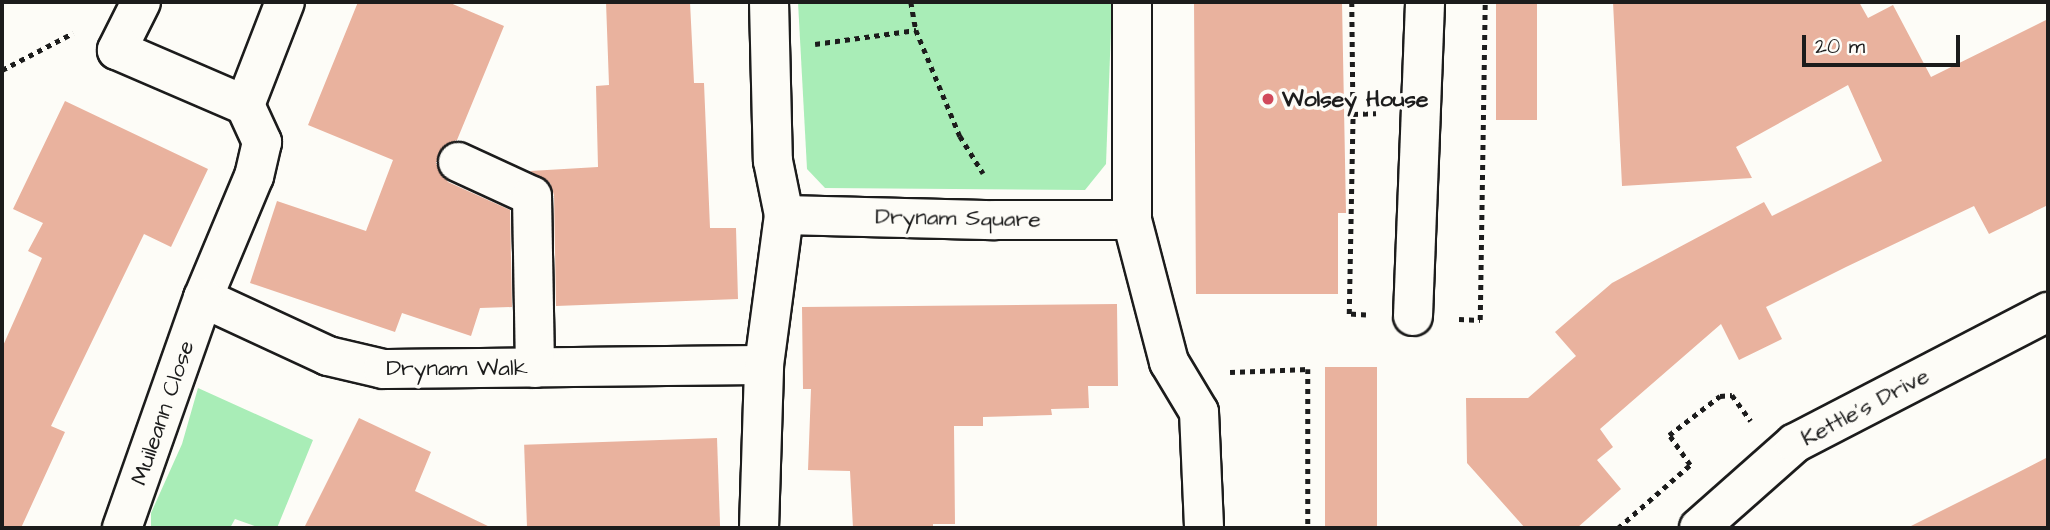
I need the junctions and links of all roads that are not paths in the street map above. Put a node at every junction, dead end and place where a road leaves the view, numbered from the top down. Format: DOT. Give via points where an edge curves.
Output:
graph roads {
  1 [pos="141,2"];
  2 [pos="285,2"];
  3 [pos="769,2"];
  4 [pos="1132,2"];
  5 [pos="1425,2"];
  6 [pos="245,105"];
  7 [pos="457,162"];
  8 [pos="784,215"];
  9 [pos="1132,220"];
  10 [pos="203,298"];
  11 [pos="2048,312"];
  12 [pos="1413,316"];
  13 [pos="764,365"];
  14 [pos="535,368"];
  15 [pos="122,528"];
  16 [pos="759,528"];
  17 [pos="1204,528"];
  18 [pos="1699,528"];
  1 -- 6 [label="street" via="117,50"];
  2 -- 6 [label="street"];
  3 -- 8 [label="street" via="773,162"];
  4 -- 9 [label="street"];
  5 -- 12 [label="street"];
  6 -- 10 [label="street" via="262,142 254,176"];
  7 -- 14 [label="street" via="532,197"];
  8 -- 9 [label="street, Drynam Square"];
  8 -- 13 [label="street"];
  9 -- 17 [label="street" via="1168,362 1199,412"];
  10 -- 14 [label="street, Drynam Walk" via="328,356 383,369"];
  10 -- 15 [label="street, Muileann Close"];
  11 -- 18 [label="street, Kettle's Drive" via="1795,443"];
  13 -- 14 [label="street, Drynam Walk"];
  13 -- 16 [label="street"];
}
